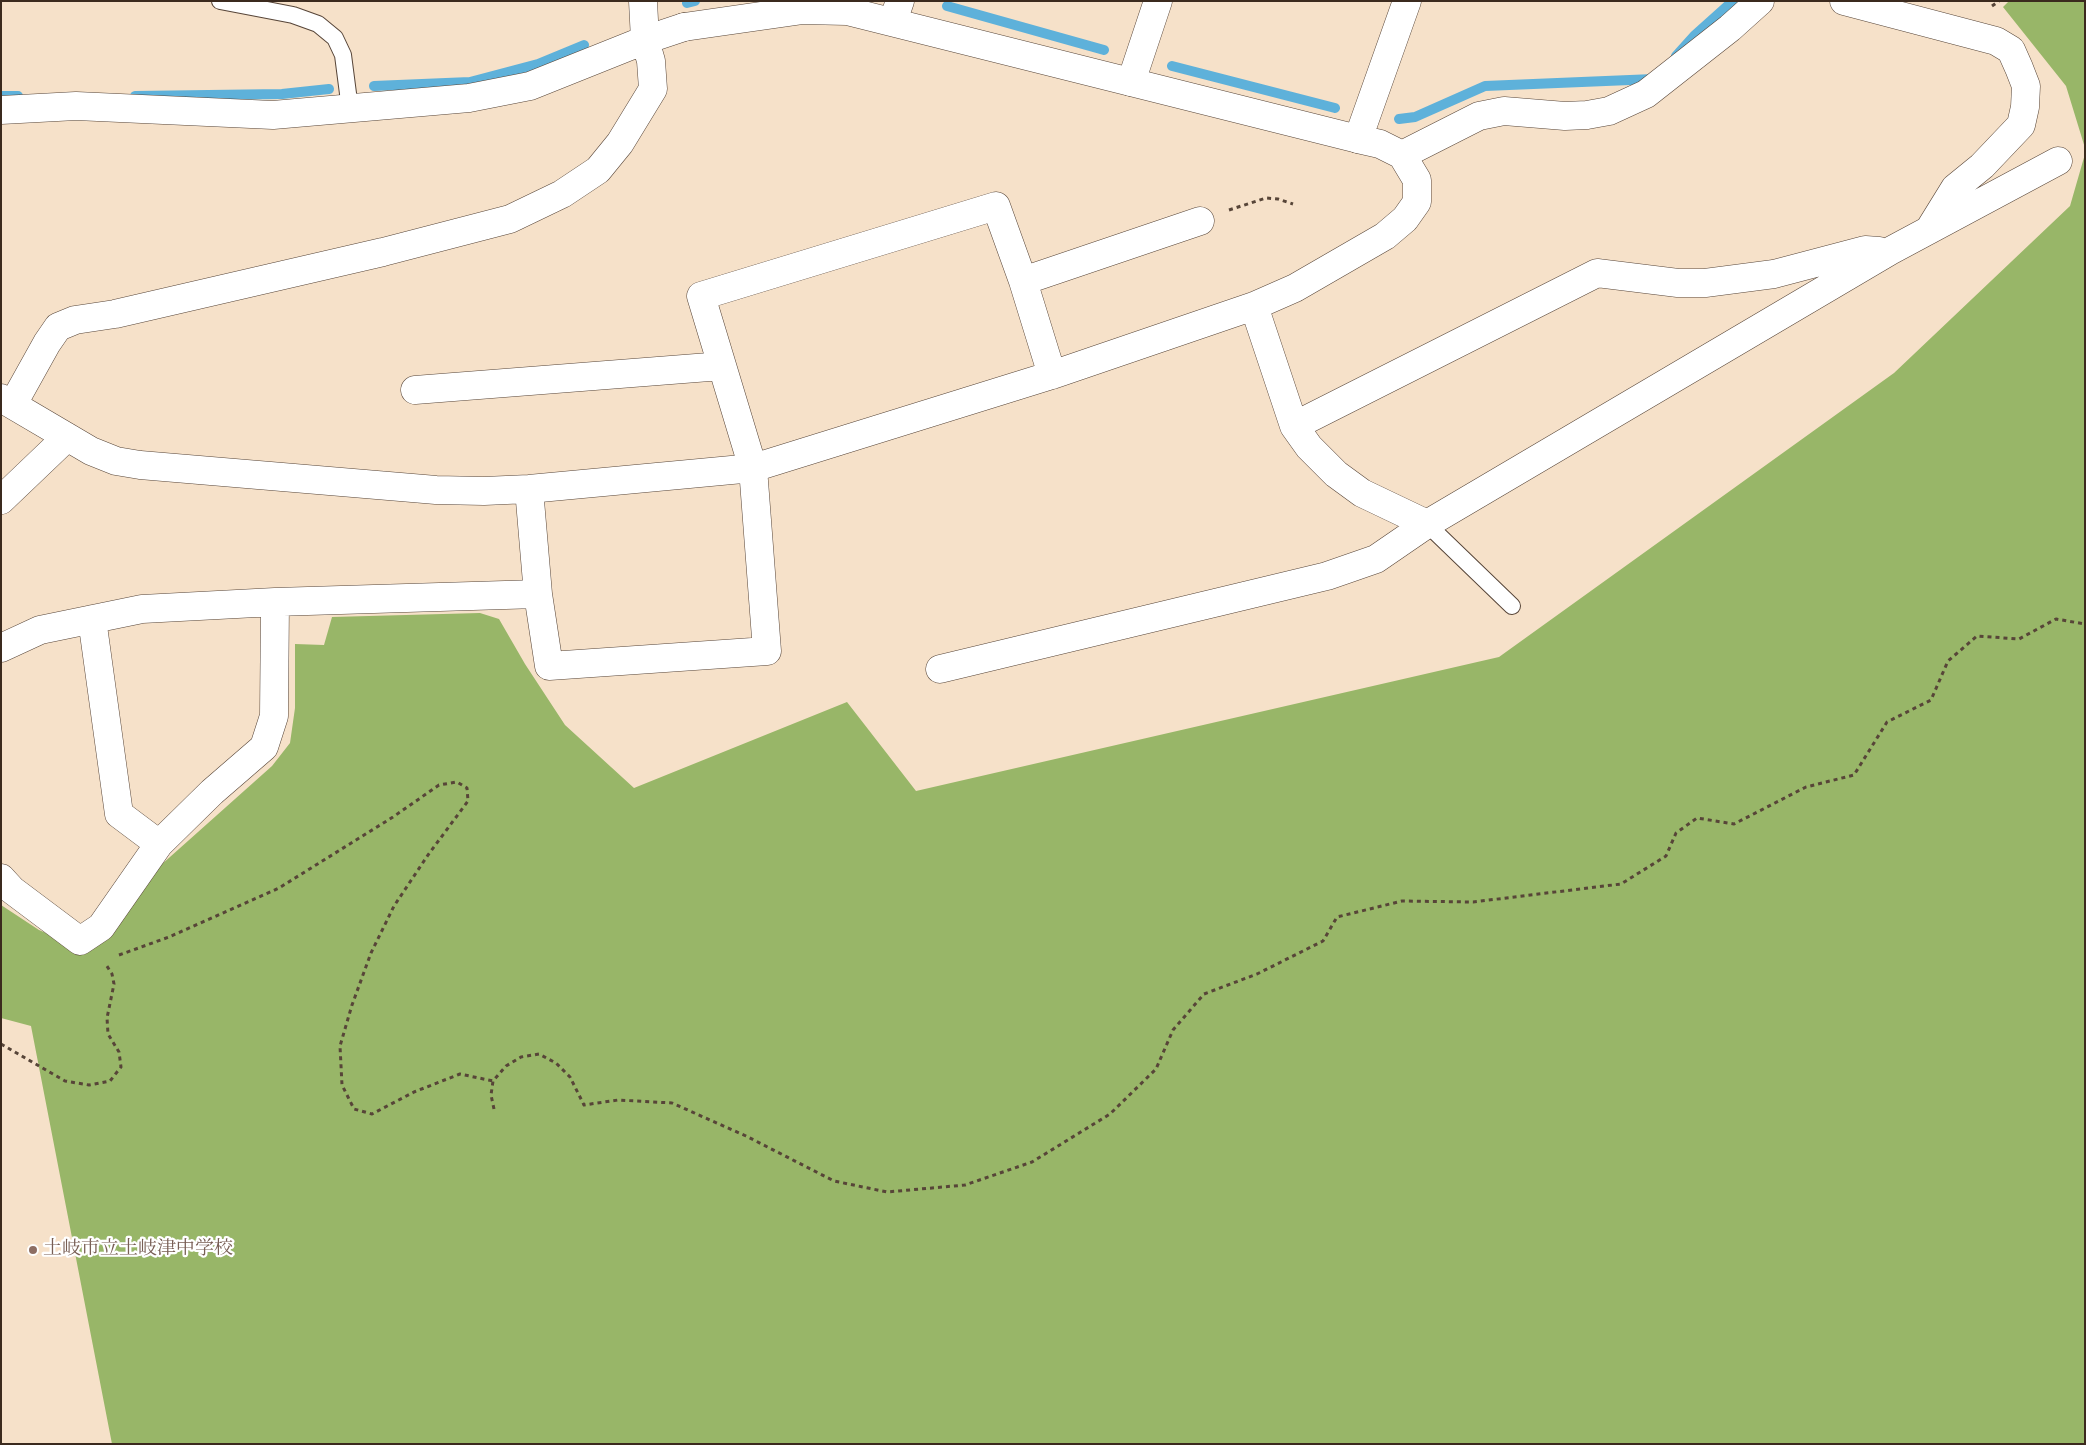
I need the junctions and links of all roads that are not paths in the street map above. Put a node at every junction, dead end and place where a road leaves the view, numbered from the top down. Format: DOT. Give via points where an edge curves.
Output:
graph roads {
  1 [pos="220,1"];
  2 [pos="642,1"];
  3 [pos="1158,1"];
  4 [pos="1407,1"];
  5 [pos="1760,1"];
  6 [pos="1844,1"];
  7 [pos="897,11"];
  8 [pos="645,40"];
  9 [pos="1131,82"];
  10 [pos="350,109"];
  11 [pos="1,110"];
  12 [pos="1358,139"];
  13 [pos="1402,155"];
  14 [pos="2058,161"];
  15 [pos="1200,220"];
  16 [pos="1929,231"];
  17 [pos="1890,251"];
  18 [pos="1023,281"];
  19 [pos="1254,306"];
  20 [pos="722,366"];
  21 [pos="1052,375"];
  22 [pos="416,390"];
  23 [pos="7,401"];
  24 [pos="1294,426"];
  25 [pos="67,437"];
  26 [pos="753,468"];
  27 [pos="529,489"];
  28 [pos="1,500"];
  29 [pos="1427,524"];
  30 [pos="538,594"];
  31 [pos="275,602"];
  32 [pos="1512,606"];
  33 [pos="92,619"];
  34 [pos="1,648"];
  35 [pos="940,669"];
  36 [pos="159,844"];
  37 [pos="1,878"];
  1 -- 10 [label="lane" via="293,15 318,24 329,33 343,55"];
  2 -- 8 [label="street"];
  3 -- 9 [label="street"];
  4 -- 12 [label="street"];
  5 -- 13 [label="street" via="1646,94 1608,111 1587,116 1504,111 1479,116"];
  6 -- 16 [label="street" via="1996,41 2011,50 2026,86 2021,125 1982,166 1955,188"];
  7 -- 8 [label="street" via="803,10 684,27"];
  7 -- 9 [label="street"];
  8 -- 10 [label="street" via="530,86 469,98"];
  8 -- 23 [label="street" via="651,61 653,89 620,143 598,170 562,194 510,219 383,252 115,314 75,320 58,327"];
  9 -- 12 [label="street"];
  10 -- 11 [label="street" via="273,115 76,106"];
  12 -- 13 [label="street" via="1380,144"];
  13 -- 19 [label="street" via="1417,180 1417,202 1405,219 1386,236 1350,257"];
  14 -- 16 [label="street"];
  15 -- 18 [label="street"];
  16 -- 17 [label="street"];
  17 -- 24 [label="street" via="1865,250 1774,274 1705,283 1670,283 1597,272"];
  17 -- 29 [label="street"];
  18 -- 20 [label="street" via="996,206 701,296"];
  18 -- 21 [label="street"];
  19 -- 21 [label="street"];
  19 -- 24 [label="street"];
  20 -- 22 [label="street"];
  20 -- 26 [label="street"];
  21 -- 26 [label="street"];
  23 -- 25 [label="street"];
  24 -- 29 [label="street" via="1309,447 1336,474 1362,493"];
  25 -- 27 [label="street" via="116,461 140,465 436,490"];
  25 -- 28 [label="street"];
  26 -- 27 [label="street"];
  26 -- 30 [label="street" via="767,651 549,666"];
  27 -- 30 [label="street"];
  29 -- 32 [label="lane"];
  29 -- 35 [label="street" via="1376,558 1326,576"];
  30 -- 31 [label="street"];
  31 -- 33 [label="street" via="142,609"];
  31 -- 36 [label="street" via="274,716 264,747"];
  33 -- 34 [label="street" via="40,630"];
  33 -- 36 [label="street" via="120,814"];
  36 -- 37 [label="street" via="101,927 80,941 12,890"];
}
